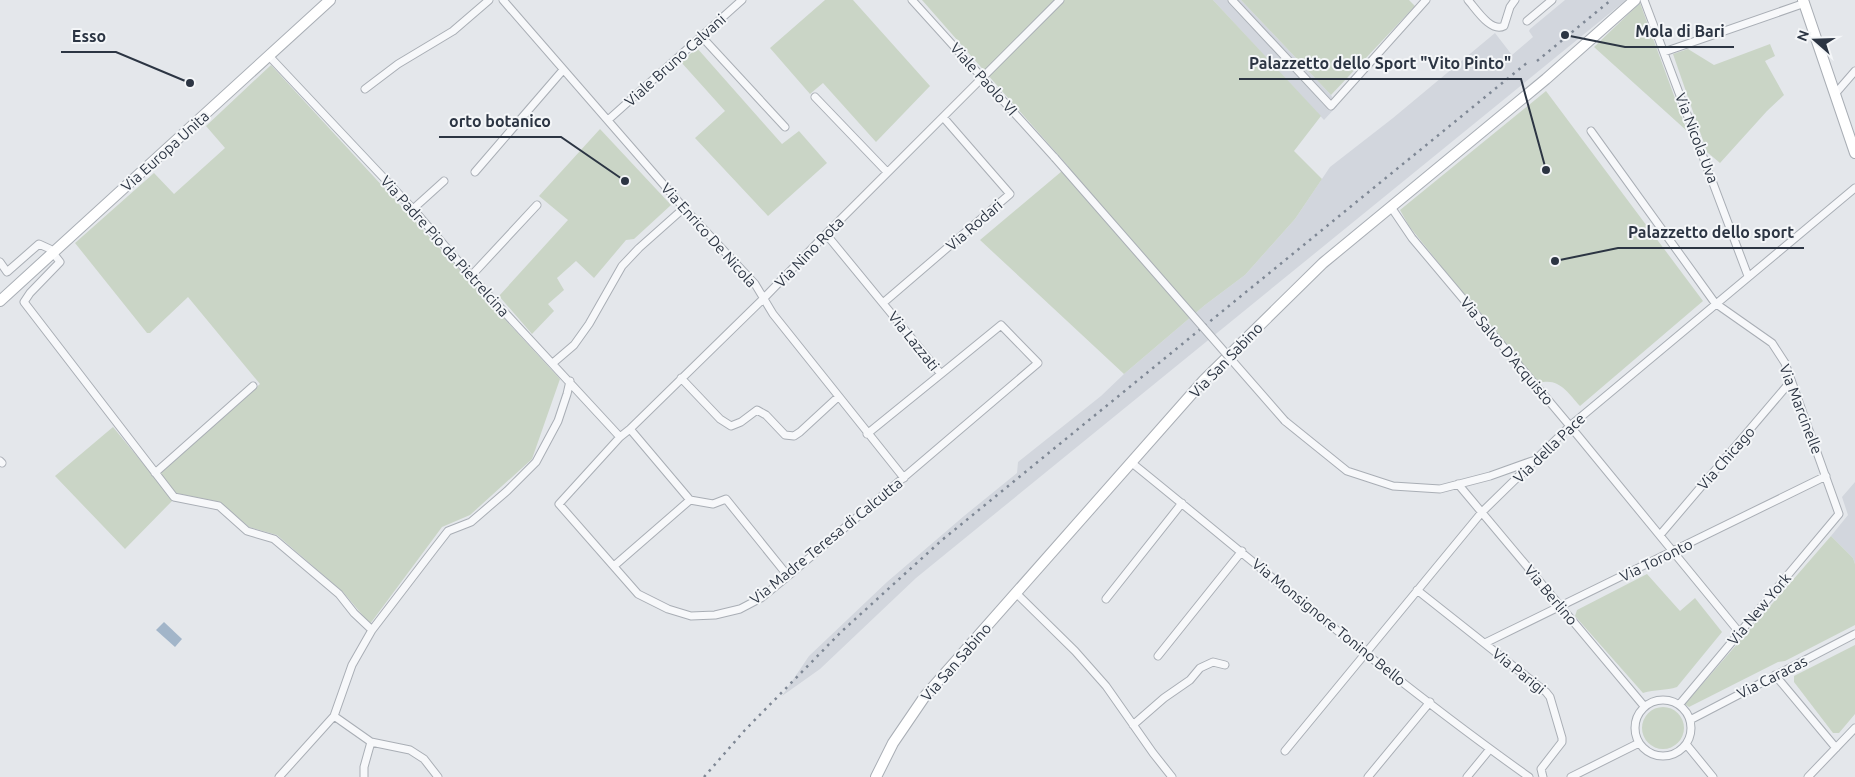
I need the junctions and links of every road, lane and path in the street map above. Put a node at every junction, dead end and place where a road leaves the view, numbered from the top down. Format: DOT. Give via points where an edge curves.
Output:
graph roads {
  1 [pos="330,0"];
  2 [pos="489,0"];
  3 [pos="504,0"];
  4 [pos="742,0"];
  5 [pos="912,0"];
  6 [pos="1060,0"];
  7 [pos="1232,0"];
  8 [pos="1426,0"];
  9 [pos="1468,0"];
  10 [pos="1515,0"];
  11 [pos="1552,0"];
  12 [pos="1635,0"];
  13 [pos="1644,0"];
  14 [pos="1804,2"];
  15 [pos="1527,21"];
  16 [pos="700,36"];
  17 [pos="1664,52"];
  18 [pos="268,56"];
  19 [pos="563,70"];
  20 [pos="1855,71"];
  21 [pos="982,78"];
  22 [pos="365,89"];
  23 [pos="1835,94"];
  24 [pos="815,97"];
  25 [pos="943,117"];
  26 [pos="608,120"];
  27 [pos="785,127"];
  28 [pos="1592,131"];
  29 [pos="1855,152"];
  30 [pos="475,172"];
  31 [pos="887,172"];
  32 [pos="444,181"];
  33 [pos="1855,188"];
  34 [pos="537,205"];
  35 [pos="1391,207"];
  36 [pos="684,208"];
  37 [pos="413,209"];
  38 [pos="826,234"];
  39 [pos="53,253"];
  40 [pos="0,262"];
  41 [pos="471,276"];
  42 [pos="1748,276"];
  43 [pos="764,298"];
  44 [pos="0,301"];
  45 [pos="883,303"];
  46 [pos="1716,303"];
  47 [pos="553,363"];
  48 [pos="941,374"];
  49 [pos="681,378"];
  50 [pos="570,381"];
  51 [pos="1791,381"];
  52 [pos="253,386"];
  53 [pos="838,397"];
  54 [pos="1570,426"];
  55 [pos="630,429"];
  56 [pos="868,434"];
  57 [pos="620,437"];
  58 [pos="1537,459"];
  59 [pos="1132,463"];
  60 [pos="155,473"];
  61 [pos="1826,476"];
  62 [pos="904,478"];
  63 [pos="1458,484"];
  64 [pos="690,500"];
  65 [pos="1182,503"];
  66 [pos="559,504"];
  67 [pos="1482,512"];
  68 [pos="1838,514"];
  69 [pos="1660,535"];
  70 [pos="1242,551"];
  71 [pos="1674,551"];
  72 [pos="614,566"];
  73 [pos="788,576"];
  74 [pos="1417,590"];
  75 [pos="1017,594"];
  76 [pos="1106,598"];
  77 [pos="1560,606"];
  78 [pos="372,630"];
  79 [pos="1739,632"];
  80 [pos="1855,634"];
  81 [pos="1485,643"];
  82 [pos="1366,652"];
  83 [pos="1158,656"];
  84 [pos="1225,665"];
  85 [pos="1775,675"];
  86 [pos="1430,702"];
  87 [pos="1679,705"];
  88 [pos="1644,706"];
  89 [pos="334,716"];
  90 [pos="1690,720"];
  91 [pos="1133,726"];
  92 [pos="1855,728"];
  93 [pos="371,742"];
  94 [pos="1639,743"];
  95 [pos="1686,744"];
  96 [pos="1836,748"];
  97 [pos="1490,749"];
  98 [pos="1285,751"];
  99 [pos="279,777"];
  100 [pos="364,777"];
  101 [pos="438,777"];
  102 [pos="876,777"];
  103 [pos="1172,777"];
  104 [pos="1368,777"];
  105 [pos="1467,777"];
  106 [pos="1529,777"];
  107 [pos="1543,777"];
  108 [pos="1571,777"];
  109 [pos="1712,777"];
  110 [pos="1808,777"];
  1 -- 18 [label="street, Via Europa Unita"];
  2 -- 22 [label="street" via="453,31 398,64"];
  3 -- 19 [label="street, Via Enrico De Nicola"];
  4 -- 16 [label="street, Viale Bruno Calvani"];
  5 -- 21 [label="street, Viale Paolo VI"];
  6 -- 21 [label="street, Via Nino Rota"];
  7 -- 8 [label="street" via="1331,106"];
  9 -- 10 [label="street" via="1493,26 1500,28 1504,26"];
  11 -- 15 [label="street"];
  12 -- 35 [label="street, Via San Sabino" via="1546,79"];
  13 -- 17 [label="street, Via Nicola Uva"];
  14 -- 17 [label="street"];
  14 -- 23 [label="street"];
  16 -- 26 [label="street, Viale Bruno Calvani"];
  16 -- 27 [label="street"];
  17 -- 42 [label="street, Via Nicola Uva"];
  18 -- 37 [label="street, Via Padre Pio da Pietrelcina"];
  18 -- 39 [label="street, Via Europa Unita"];
  19 -- 26 [label="street, Via Enrico De Nicola"];
  19 -- 30 [label="street"];
  20 -- 23 [label="street"];
  21 -- 25 [label="street, Via Nino Rota"];
  21 -- 63 [label="street, Viale Paolo VI, bridge" via="1285,421 1347,471 1393,486 1440,489"];
  23 -- 29 [label="street"];
  24 -- 31 [label="street"];
  25 -- 31 [label="street, Via Nino Rota"];
  25 -- 45 [label="street, Via Rodari" via="1010,194"];
  26 -- 36 [label="street, Via Enrico De Nicola"];
  28 -- 46 [label="street, Via Marcinelle"];
  31 -- 38 [label="street, Via Nino Rota"];
  32 -- 37 [label="street"];
  33 -- 42 [label="street, Via della Pace"];
  34 -- 41 [label="street"];
  35 -- 54 [label="street, Via Salvo D'Acquisto" via="1412,238"];
  35 -- 59 [label="street, Via San Sabino" via="1323,263 1244,339"];
  36 -- 43 [label="street, Via Enrico De Nicola" via="755,284"];
  36 -- 47 [label="street" via="622,266 589,324 574,345"];
  37 -- 41 [label="street, Via Padre Pio da Pietrelcina"];
  38 -- 43 [label="street, Via Nino Rota"];
  38 -- 45 [label="street, Via Lazzati"];
  39 -- 40 [label="street" via="39,244 7,272"];
  39 -- 44 [label="street, Via Europa Unita"];
  39 -- 60 [label="street" via="60,262 24,302"];
  41 -- 47 [label="street, Via Padre Pio da Pietrelcina"];
  42 -- 46 [label="street, Via della Pace"];
  43 -- 49 [label="street, Via Nino Rota"];
  43 -- 53 [label="street, Via Enrico De Nicola"];
  45 -- 48 [label="street, Via Lazzati"];
  46 -- 51 [label="street, Via Marcinelle" via="1772,343 1785,363"];
  46 -- 54 [label="street, Via della Pace"];
  47 -- 50 [label="street, Via Padre Pio da Pietrelcina"];
  48 -- 56 [label="street, Via Lazzati"];
  48 -- 62 [label="street, Via Madre Teresa di Calcutta" via="1001,325 1038,363"];
  49 -- 53 [label="street" via="720,419 731,426 757,410 785,435 794,436 800,432"];
  49 -- 55 [label="street, Via Nino Rota"];
  50 -- 57 [label="street, Via Padre Pio da Pietrelcina"];
  50 -- 78 [label="street" via="558,421 536,462 471,522 448,531"];
  51 -- 61 [label="street, Via Marcinelle"];
  51 -- 69 [label="street, Via Chicago"];
  52 -- 60 [label="street"];
  53 -- 56 [label="street, Via Enrico De Nicola"];
  54 -- 58 [label="street, Via della Pace"];
  54 -- 69 [label="street, Via Salvo D'Acquisto"];
  55 -- 57 [label="street, Via Nino Rota"];
  55 -- 64 [label="street"];
  56 -- 62 [label="street, Via Enrico De Nicola"];
  57 -- 66 [label="street, Via Nino Rota"];
  58 -- 63 [label="street, Viale Paolo VI"];
  58 -- 67 [label="street, Via della Pace"];
  59 -- 65 [label="street, Via Monsignore Tonino Bello"];
  59 -- 75 [label="street, Via San Sabino"];
  60 -- 78 [label="street" via="174,497 219,506 247,531 274,539 340,594"];
  61 -- 68 [label="street, Via Marcinelle"];
  61 -- 71 [label="street, Via Toronto"];
  62 -- 73 [label="street, Via Madre Teresa di Calcutta"];
  63 -- 67 [label="street, Via Berlino"];
  64 -- 72 [label="street"];
  64 -- 73 [label="street" via="713,504 726,500"];
  65 -- 70 [label="street, Via Monsignore Tonino Bello"];
  65 -- 76 [label="street"];
  66 -- 72 [label="street, Via Madre Teresa di Calcutta"];
  67 -- 74 [label="street, Via della Pace"];
  67 -- 77 [label="street, Via Berlino"];
  68 -- 79 [label="street, Via New York"];
  69 -- 71 [label="street, Via Salvo D'Acquisto"];
  70 -- 82 [label="street, Via Monsignore Tonino Bello"];
  70 -- 83 [label="street"];
  71 -- 77 [label="street, Via Toronto"];
  71 -- 79 [label="street, Via Salvo D'Acquisto"];
  72 -- 73 [label="street, Via Madre Teresa di Calcutta" via="638,594 691,616 716,615 740,608 761,598"];
  74 -- 81 [label="street, Via Parigi"];
  74 -- 82 [label="street, Via della Pace"];
  75 -- 91 [label="street" via="1106,686"];
  75 -- 102 [label="street, Via San Sabino" via="925,696 893,743"];
  77 -- 81 [label="street, Via Toronto"];
  77 -- 88 [label="street, Via Berlino"];
  78 -- 89 [label="street" via="352,665"];
  79 -- 87 [label="street, Via New York"];
  80 -- 85 [label="street, Via Caracas"];
  81 -- 107 [label="street, Via Parigi" via="1550,697 1562,742 1541,769"];
  82 -- 86 [label="street, Via Monsignore Tonino Bello"];
  82 -- 98 [label="street, Via della Pace"];
  84 -- 91 [label="street" via="1213,662 1200,668 1190,680"];
  85 -- 90 [label="street, Via Caracas"];
  85 -- 96 [label="street"];
  86 -- 97 [label="street, Via Monsignore Tonino Bello"];
  86 -- 104 [label="street"];
  87 -- 88 [label="street" via="1661,699"];
  87 -- 90 [label="street"];
  88 -- 94 [label="street" via="1634,728"];
  89 -- 93 [label="street"];
  89 -- 99 [label="street"];
  90 -- 95 [label="street"];
  91 -- 103 [label="street"];
  92 -- 96 [label="street"];
  93 -- 100 [label="street"];
  93 -- 101 [label="street" via="410,750 424,759"];
  94 -- 95 [label="street" via="1645,750 1662,756 1671,755"];
  94 -- 108 [label="street"];
  95 -- 109 [label="street"];
  96 -- 110 [label="street"];
  97 -- 105 [label="street"];
  97 -- 106 [label="street, Via Monsignore Tonino Bello"];
}
